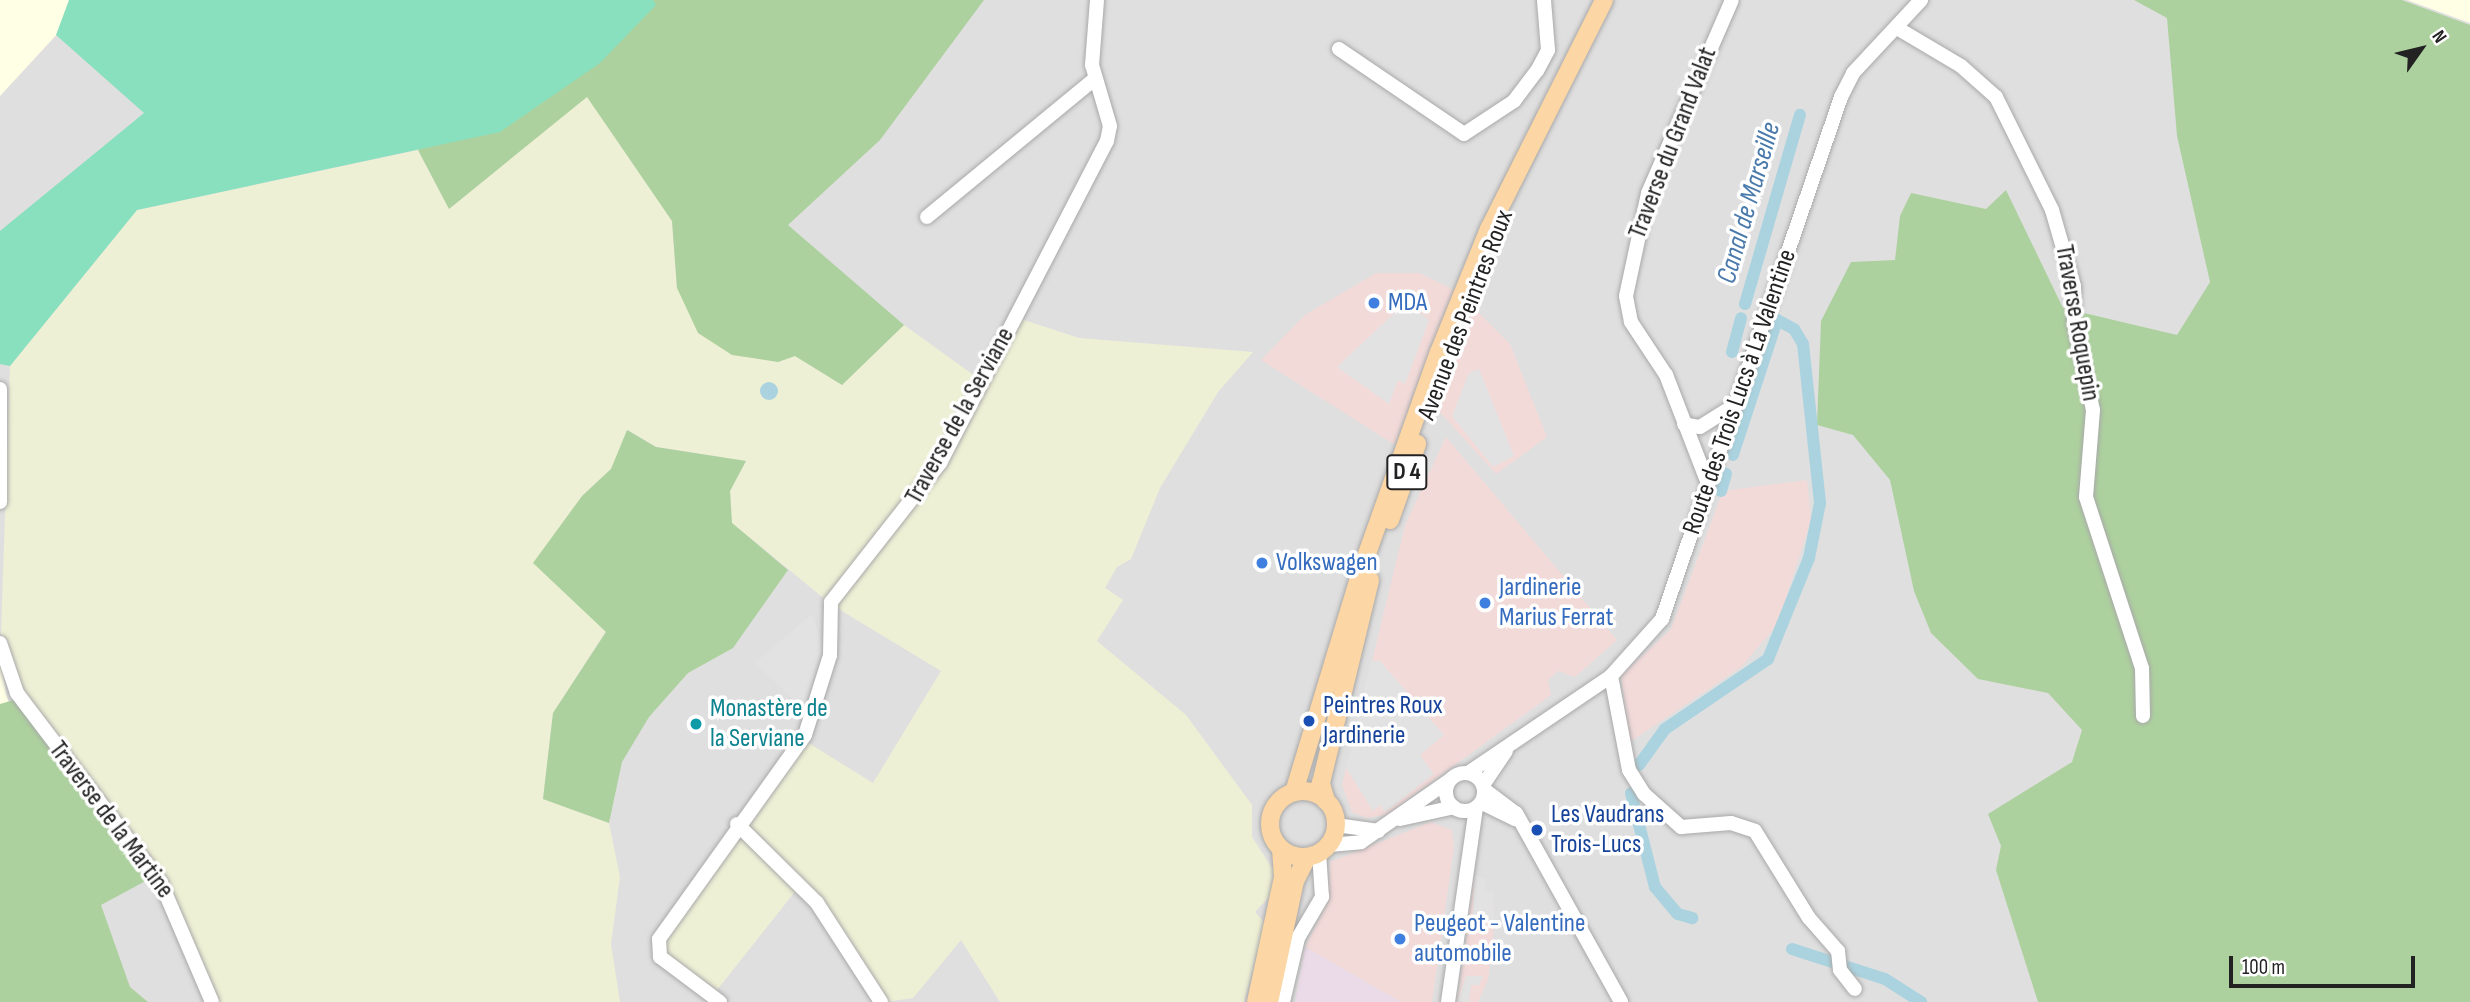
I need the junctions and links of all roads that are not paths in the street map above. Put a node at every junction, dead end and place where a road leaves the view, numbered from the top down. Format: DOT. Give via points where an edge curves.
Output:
graph roads {
  1 [pos="1097,0"];
  2 [pos="1544,0"];
  3 [pos="1604,0"];
  4 [pos="1732,0"];
  5 [pos="1921,0"];
  6 [pos="1897,28"];
  7 [pos="1339,49"];
  8 [pos="1093,80"];
  9 [pos="1528,153"];
  10 [pos="927,217"];
  11 [pos="0,389"];
  12 [pos="1735,405"];
  13 [pos="1,413"];
  14 [pos="1684,425"];
  15 [pos="1707,481"];
  16 [pos="0,502"];
  17 [pos="0,643"];
  18 [pos="1611,676"];
  19 [pos="2143,716"];
  20 [pos="1511,745"];
  21 [pos="1468,773"];
  22 [pos="1450,780"];
  23 [pos="1294,792"];
  24 [pos="1482,796"];
  25 [pos="1326,801"];
  26 [pos="1454,807"];
  27 [pos="1400,819"];
  28 [pos="737,824"];
  29 [pos="1336,825"];
  30 [pos="1380,831"];
  31 [pos="1282,850"];
  32 [pos="1318,852"];
  33 [pos="1854,989"];
  34 [pos="212,1002"];
  35 [pos="720,1002"];
  36 [pos="881,1002"];
  37 [pos="1256,1002"];
  38 [pos="1269,1002"];
  39 [pos="1283,1002"];
  40 [pos="1448,1002"];
  41 [pos="1621,1002"];
  1 -- 8 [label="street, Traverse de la Serviane"];
  2 -- 7 [label="street" via="1548,50 1537,71 1514,101 1464,134"];
  3 -- 9 [label="main road, Avenue des Peintres Roux / D 4"];
  4 -- 14 [label="street, Traverse du Grand Valat" via="1648,193 1626,296 1631,323 1653,350"];
  5 -- 6 [label="street, Route des Trois Lucs à La Valentine"];
  6 -- 12 [label="street, Route des Trois Lucs à La Valentine" via="1853,73 1840,97"];
  6 -- 19 [label="street, Traverse Roquepin" via="1961,66 1996,97 2056,220 2093,410 2086,498 2142,668"];
  8 -- 10 [label="street"];
  8 -- 28 [label="street, Traverse de la Serviane" via="1108,116 1107,141 940,463 831,602 830,655 813,720"];
  9 -- 23 [label="main road, Avenue des Peintres Roux / D 4" via="1473,264 1392,475"];
  9 -- 25 [label="main road, Avenue des Peintres Roux / D 4" via="1373,567 1321,783"];
  11 -- 13 [label="street"];
  12 -- 14 [label="street" via="1700,427"];
  12 -- 15 [label="street, Route des Trois Lucs à La Valentine"];
  13 -- 16 [label="street"];
  14 -- 15 [label="street, Traverse du Grand Valat"];
  15 -- 18 [label="street, Route des Trois Lucs à La Valentine" via="1662,619"];
  17 -- 34 [label="street, Traverse de la Martine" via="17,693 161,883"];
  18 -- 20 [label="street, Route des Trois Lucs à La Valentine"];
  18 -- 33 [label="street" via="1629,770 1644,794 1681,827 1731,823 1755,831"];
  20 -- 21 [label="street, Route des Trois Lucs à La Valentine"];
  20 -- 24 [label="street, Route des Trois Lucs à La Valentine"];
  21 -- 22 [label="street, Route des Trois Lucs à La Valentine"];
  21 -- 24 [label="street"];
  22 -- 26 [label="street" via="1446,794"];
  22 -- 27 [label="street, Route des Trois Lucs à La Valentine"];
  23 -- 25 [label="main road"];
  23 -- 31 [label="main road" via="1270,817"];
  24 -- 26 [label="street"];
  24 -- 40 [label="street, Route des Trois Lucs à La Valentine"];
  24 -- 41 [label="street" via="1525,826"];
  25 -- 29 [label="main road"];
  26 -- 27 [label="street"];
  27 -- 30 [label="street"];
  28 -- 35 [label="street, Traverse de la Serviane" via="656,948"];
  28 -- 36 [label="street" via="817,902"];
  29 -- 30 [label="street"];
  29 -- 32 [label="main road"];
  30 -- 32 [label="street" via="1361,842"];
  31 -- 32 [label="main road"];
  31 -- 37 [label="main road" via="1283,877"];
  32 -- 38 [label="main road" via="1295,881"];
  32 -- 39 [label="street" via="1322,897 1298,938"];
}
